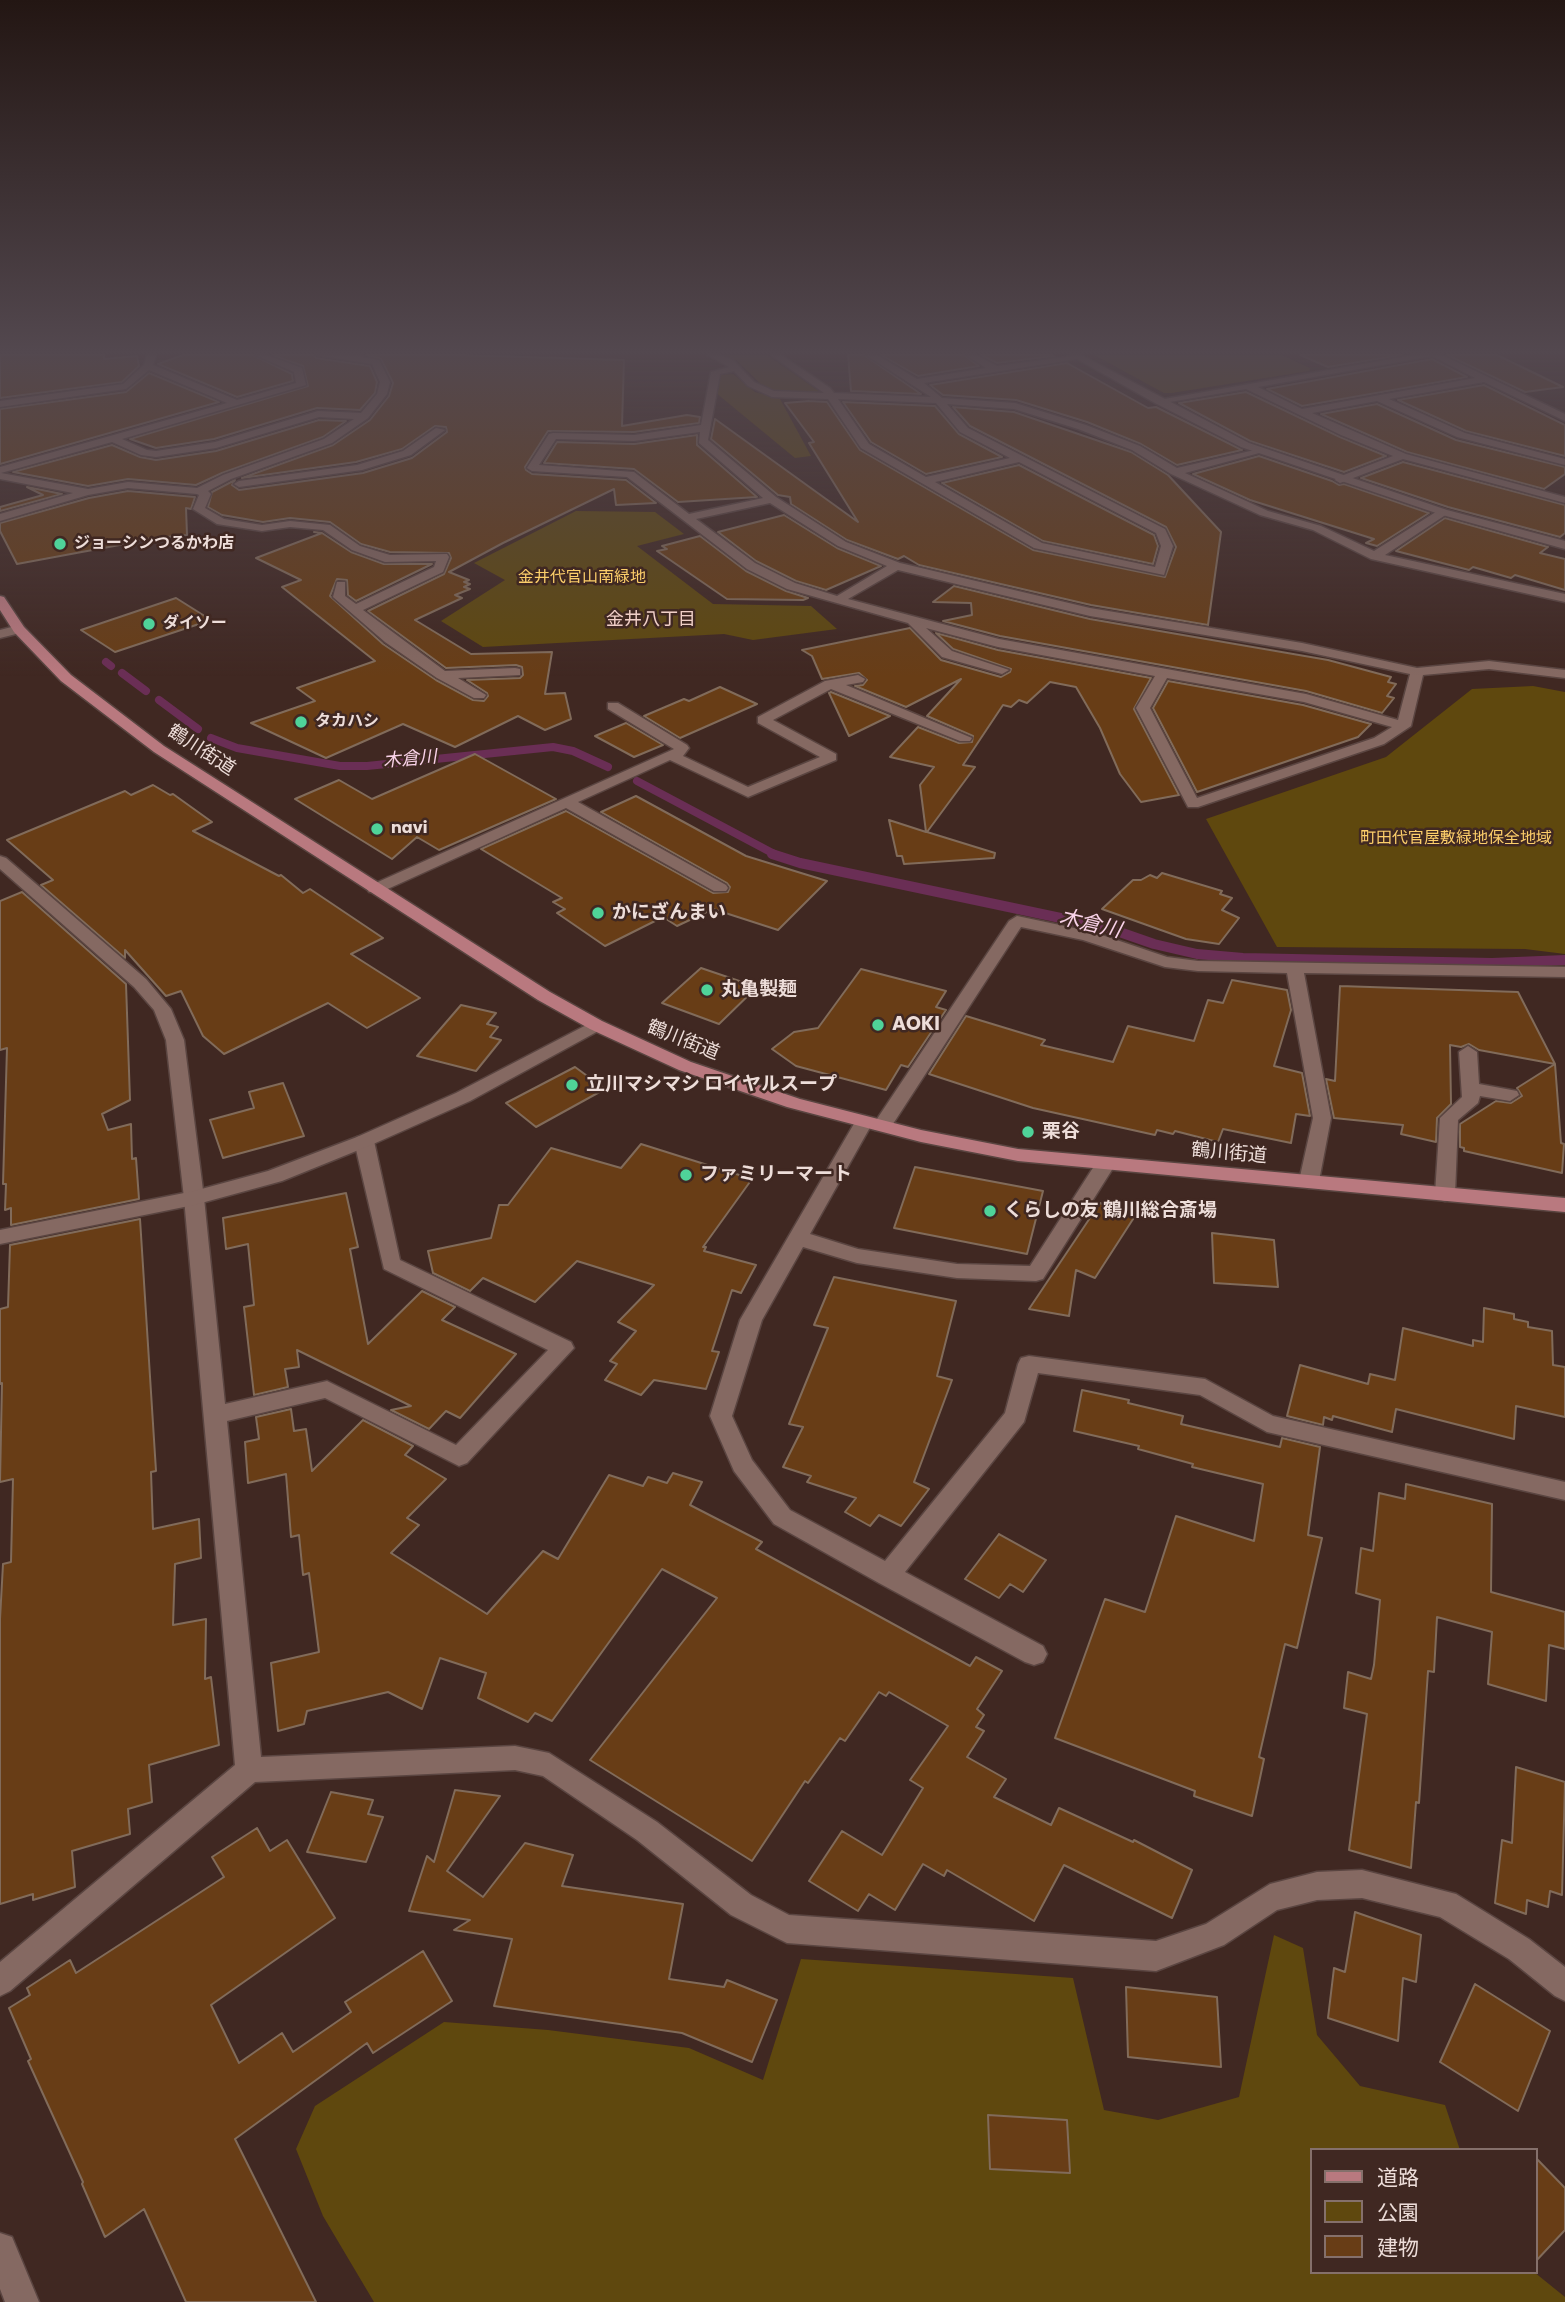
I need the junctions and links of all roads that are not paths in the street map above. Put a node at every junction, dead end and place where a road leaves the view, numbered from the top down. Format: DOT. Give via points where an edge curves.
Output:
graph roads {
  1 [pos="27,462"];
  2 [pos="268,462"];
  3 [pos="376,462"];
  4 [pos="536,462"];
  5 [pos="724,462"];
  6 [pos="892,462"];
  7 [pos="1005,462"];
  8 [pos="1027,462"];
  9 [pos="1159,462"];
  10 [pos="1212,462"];
  11 [pos="1293,462"];
  12 [pos="1385,462"];
  13 [pos="1426,462"];
  14 [pos="0,470"];
  15 [pos="1175,472"];
  16 [pos="0,476"];
  17 [pos="1340,480"];
  18 [pos="923,481"];
  19 [pos="88,492"];
  20 [pos="202,493"];
  21 [pos="772,499"];
  22 [pos="1565,500"];
  23 [pos="1443,512"];
  24 [pos="0,518"];
  25 [pos="685,518"];
  26 [pos="1565,545"];
  27 [pos="1375,556"];
  28 [pos="896,566"];
  29 [pos="341,585"];
  30 [pos="1565,598"];
  31 [pos="0,600"];
  32 [pos="838,600"];
  33 [pos="356,610"];
  34 [pos="910,620"];
  35 [pos="19,629"];
  36 [pos="0,634"];
  37 [pos="1002,670"];
  38 [pos="515,672"];
  39 [pos="1417,672"];
  40 [pos="1164,673"];
  41 [pos="1565,674"];
  42 [pos="442,675"];
  43 [pos="858,679"];
  44 [pos="830,684"];
  45 [pos="479,695"];
  46 [pos="613,706"];
  47 [pos="1404,726"];
  48 [pos="965,738"];
  49 [pos="676,757"];
  50 [pos="566,802"];
  51 [pos="0,861"];
  52 [pos="720,888"];
  53 [pos="375,889"];
  54 [pos="1295,969"];
  55 [pos="1565,972"];
  56 [pos="596,1025"];
  57 [pos="1468,1052"];
  58 [pos="1471,1089"];
  59 [pos="1510,1095"];
  60 [pos="873,1124"];
  61 [pos="364,1141"];
  62 [pos="1105,1164"];
  63 [pos="1309,1181"];
  64 [pos="1445,1194"];
  65 [pos="194,1198"];
  66 [pos="1565,1205"];
  67 [pos="0,1237"];
  68 [pos="798,1238"];
  69 [pos="215,1415"];
  70 [pos="1565,1491"];
  71 [pos="888,1576"];
  72 [pos="1034,1654"];
  73 [pos="249,1770"];
  74 [pos="0,1981"];
  75 [pos="1565,1986"];
  76 [pos="0,2249"];
  77 [pos="22,2302"];
  1 -- 14 [label="street"];
  2 -- 20 [label="street" via="227,477"];
  3 -- 20 [label="street" via="252,480"];
  4 -- 25 [label="street" via="532,468 630,474"];
  5 -- 21 [label="street"];
  6 -- 18 [label="street"];
  7 -- 18 [label="street"];
  8 -- 18 [label="street" via="1161,531 1167,547 1160,572 1038,546"];
  9 -- 15 [label="street"];
  10 -- 15 [label="street"];
  11 -- 17 [label="street"];
  12 -- 17 [label="street"];
  13 -- 22 [label="street"];
  15 -- 27 [label="street"];
  16 -- 19 [label="street"];
  17 -- 23 [label="street"];
  19 -- 20 [label="street" via="128,485"];
  19 -- 24 [label="street"];
  20 -- 33 [label="street" via="199,509 221,522 262,528 290,524 326,527 356,548 389,559 443,557 439,569"];
  21 -- 25 [label="street"];
  21 -- 28 [label="street" via="842,544"];
  23 -- 26 [label="street"];
  23 -- 27 [label="street"];
  25 -- 32 [label="street" via="751,566 791,586"];
  27 -- 30 [label="street"];
  28 -- 32 [label="street"];
  28 -- 39 [label="street" via="1090,612 1303,647"];
  29 -- 33 [label="street" via="339,597"];
  31 -- 35 [label="main road, 鶴川街道"];
  32 -- 34 [label="street"];
  33 -- 42 [label="street"];
  34 -- 37 [label="street" via="947,654"];
  34 -- 40 [label="street" via="998,643"];
  35 -- 36 [label="street"];
  35 -- 53 [label="main road, 鶴川街道" via="66,678 149,741"];
  38 -- 42 [label="street"];
  39 -- 41 [label="street" via="1489,666"];
  39 -- 47 [label="street"];
  40 -- 47 [label="street" via="1306,698"];
  40 -- 47 [label="street" via="1143,708 1193,804 1378,741"];
  42 -- 45 [label="street"];
  43 -- 44 [label="street"];
  44 -- 48 [label="street" via="939,734"];
  44 -- 49 [label="street" via="763,720 831,757 748,793"];
  46 -- 49 [label="street" via="682,748"];
  49 -- 50 [label="street" via="670,755"];
  50 -- 52 [label="street"];
  50 -- 53 [label="street"];
  51 -- 65 [label="street" via="140,983 162,1009 175,1040"];
  53 -- 56 [label="main road, 鶴川街道"];
  54 -- 55 [label="street"];
  54 -- 60 [label="street" via="1165,962 1087,936 1017,920"];
  54 -- 63 [label="street" via="1322,1118"];
  56 -- 60 [label="main road, 鶴川街道" via="740,1086"];
  56 -- 61 [label="street" via="463,1097"];
  57 -- 58 [label="street"];
  58 -- 59 [label="street"];
  58 -- 64 [label="street" via="1471,1099 1449,1118"];
  60 -- 62 [label="main road, 鶴川街道" via="1018,1155"];
  60 -- 68 [label="street"];
  61 -- 65 [label="street" via="275,1176"];
  61 -- 69 [label="street" via="391,1264 564,1349 459,1457 327,1389"];
  62 -- 63 [label="main road, 鶴川街道"];
  62 -- 68 [label="street" via="1036,1274 957,1271 894,1262"];
  63 -- 64 [label="main road, 鶴川街道"];
  64 -- 66 [label="main road, 鶴川街道"];
  65 -- 67 [label="street"];
  65 -- 69 [label="street"];
  68 -- 71 [label="street" via="751,1320 721,1416 742,1465 782,1517"];
  69 -- 73 [label="street"];
  70 -- 71 [label="street" via="1267,1423 1205,1387 1029,1364 1016,1416"];
  71 -- 72 [label="street"];
  73 -- 74 [label="street"];
  73 -- 75 [label="street" via="514,1758 549,1765 647,1831 741,1905 787,1929 1156,1956 1214,1935 1270,1898 1317,1886 1362,1884 1446,1904 1519,1949"];
  76 -- 77 [label="street"];
}
